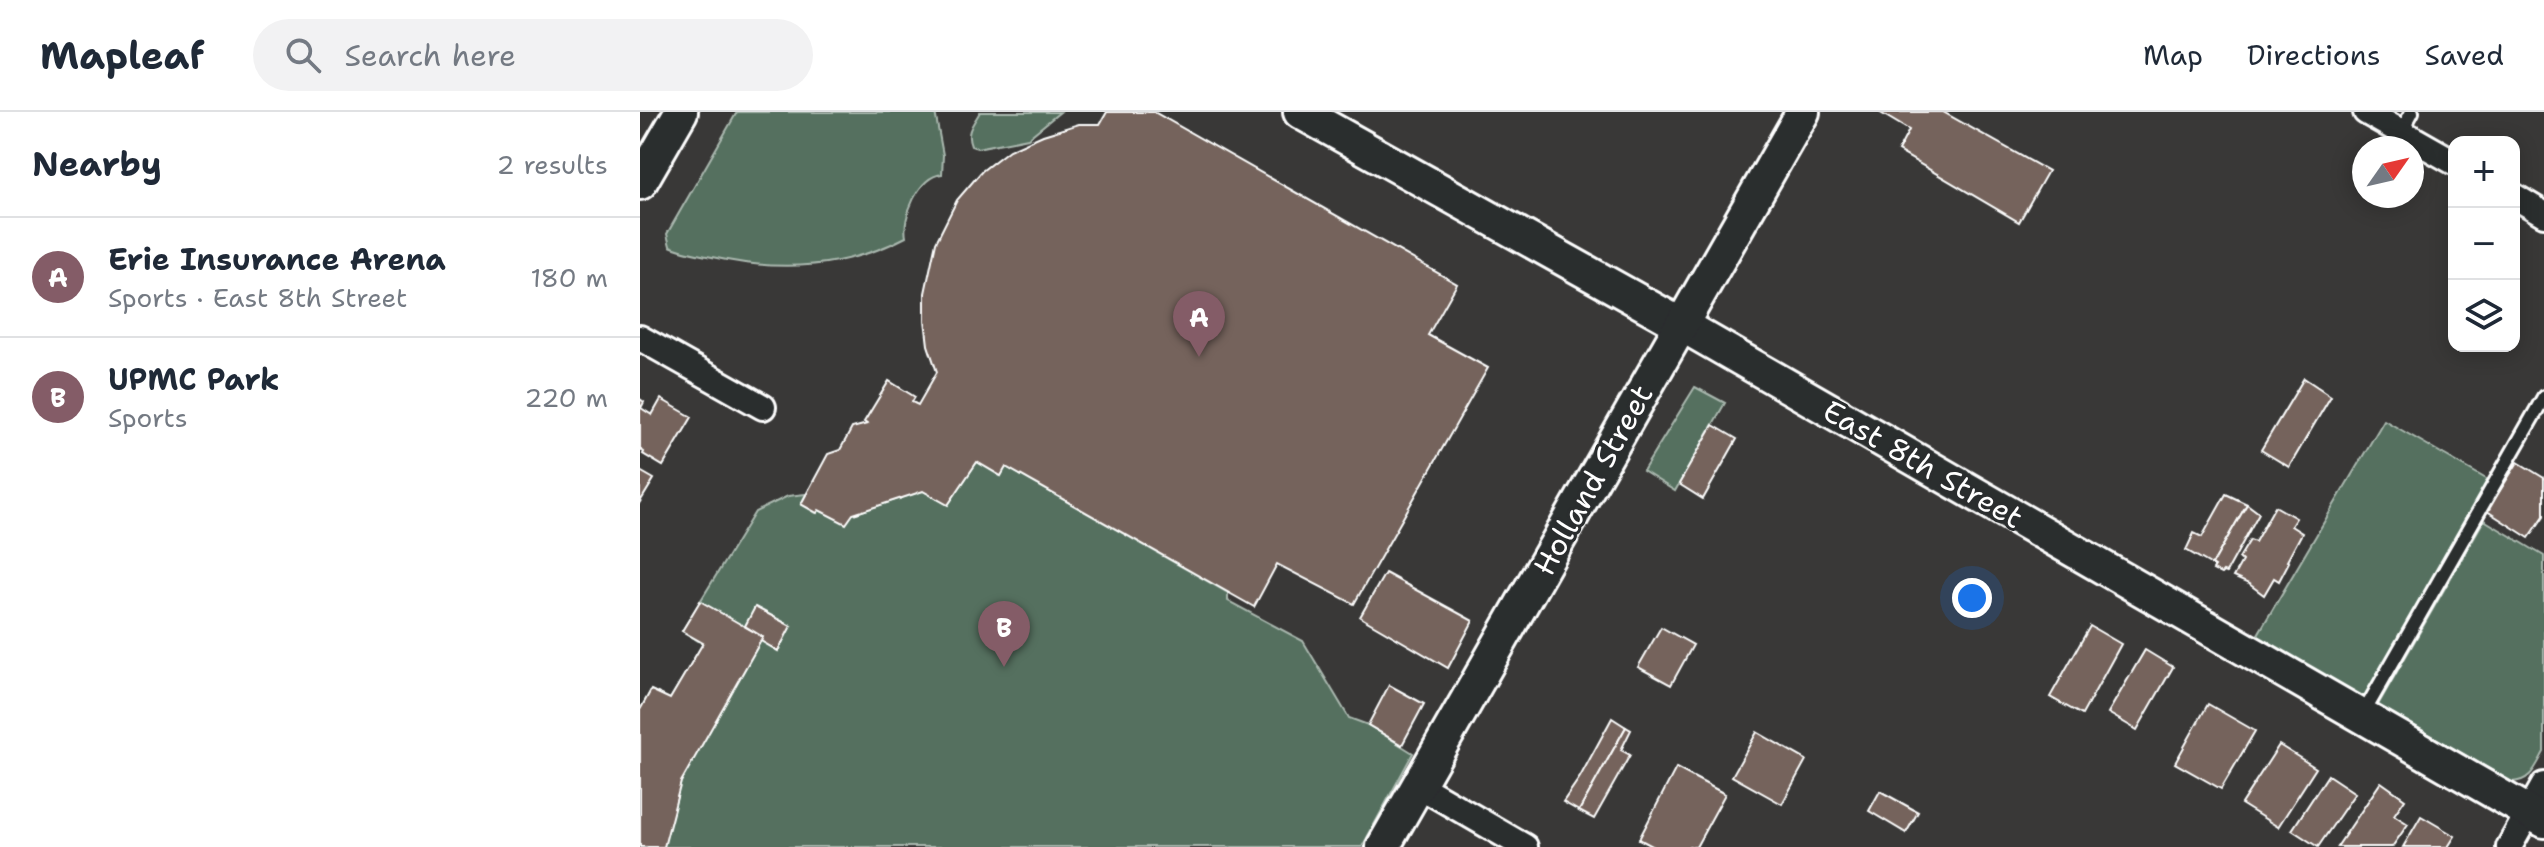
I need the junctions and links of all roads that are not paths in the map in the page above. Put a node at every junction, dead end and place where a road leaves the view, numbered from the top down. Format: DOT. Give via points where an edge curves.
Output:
graph roads {
  1 [pos="681,112"];
  2 [pos="1300,112"];
  3 [pos="1803,112"];
  4 [pos="2366,112"];
  5 [pos="2407,122"];
  6 [pos="2448,157"];
  7 [pos="640,183"];
  8 [pos="2520,200"];
  9 [pos="2544,214"];
  10 [pos="1680,324"];
  11 [pos="640,338"];
  12 [pos="2544,397"];
  13 [pos="763,407"];
  14 [pos="2362,717"];
  15 [pos="1418,785"];
  16 [pos="2539,806"];
  17 [pos="1383,847"];
  18 [pos="1525,847"];
  19 [pos="2509,847"];
  1 -- 7 [label="street"];
  2 -- 10 [label="street, East 8th Street"];
  3 -- 10 [label="street, Holland Street"];
  4 -- 5 [label="street"];
  5 -- 6 [label="street"];
  8 -- 9 [label="street"];
  10 -- 14 [label="street, East 8th Street"];
  10 -- 15 [label="street, Holland Street"];
  11 -- 13 [label="street"];
  12 -- 14 [label="lane"];
  14 -- 16 [label="street, East 8th Street"];
  15 -- 17 [label="street, Holland Street"];
  15 -- 18 [label="street"];
  16 -- 19 [label="street"];
}
